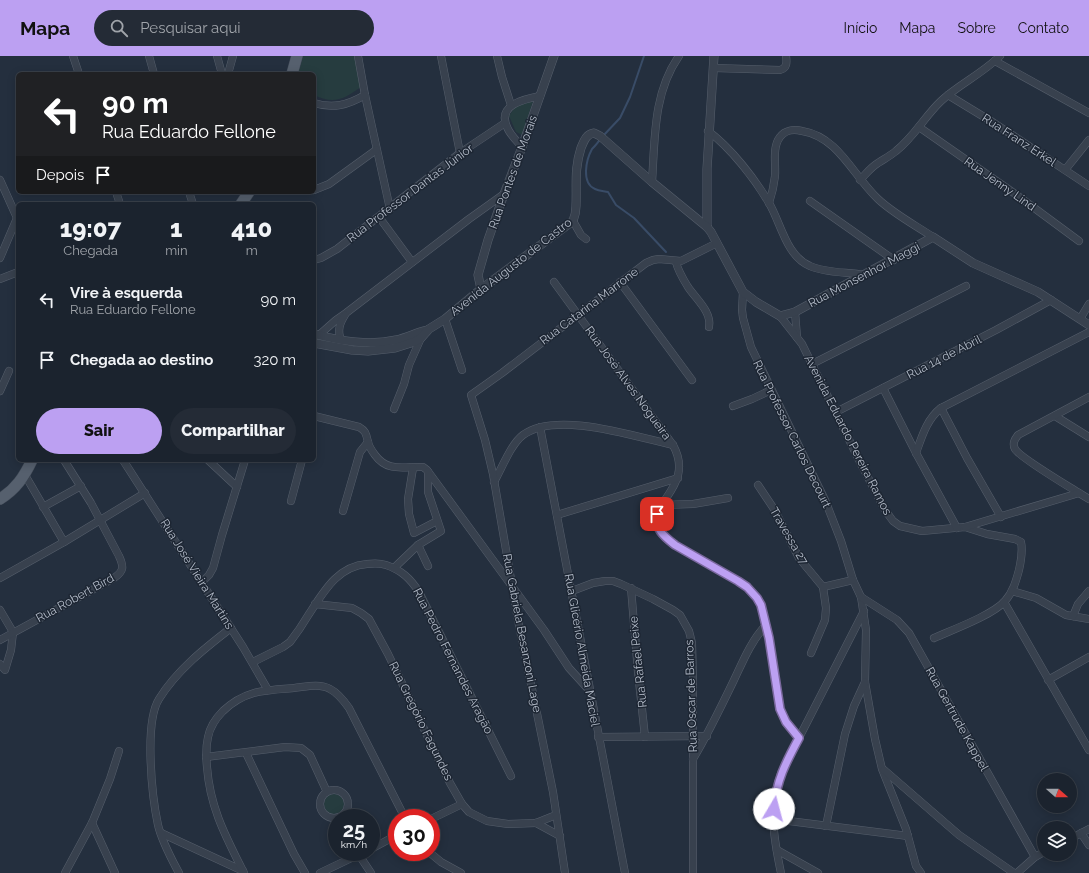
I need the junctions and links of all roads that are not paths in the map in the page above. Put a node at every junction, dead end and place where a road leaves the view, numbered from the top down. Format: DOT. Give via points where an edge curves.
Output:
graph roads {
  1 [pos="73,56"];
  2 [pos="149,56"];
  3 [pos="217,56"];
  4 [pos="233,56"];
  5 [pos="297,56"];
  6 [pos="358,56"];
  7 [pos="441,56"];
  8 [pos="498,56"];
  9 [pos="554,56"];
  10 [pos="679,56"];
  11 [pos="714,56"];
  12 [pos="786,56"];
  13 [pos="998,58"];
  14 [pos="714,68"];
  15 [pos="78,72"];
  16 [pos="153,72"];
  17 [pos="221,72"];
  18 [pos="229,72"];
  19 [pos="293,72"];
  20 [pos="365,95"];
  21 [pos="948,95"];
  22 [pos="540,96"];
  23 [pos="316,103"];
  24 [pos="511,105"];
  25 [pos="1089,113"];
  26 [pos="505,123"];
  27 [pos="919,127"];
  28 [pos="708,131"];
  29 [pos="1089,140"];
  30 [pos="522,147"];
  31 [pos="376,150"];
  32 [pos="460,153"];
  33 [pos="1065,170"];
  34 [pos="0,180"];
  35 [pos="860,180"];
  36 [pos="652,182"];
  37 [pos="1089,186"];
  38 [pos="316,189"];
  39 [pos="504,194"];
  40 [pos="810,201"];
  41 [pos="769,203"];
  42 [pos="390,209"];
  43 [pos="16,217"];
  44 [pos="379,217"];
  45 [pos="16,221"];
  46 [pos="573,221"];
  47 [pos="707,227"];
  48 [pos="933,238"];
  49 [pos="586,239"];
  50 [pos="1079,241"];
  51 [pos="717,243"];
  52 [pos="0,258"];
  53 [pos="316,259"];
  54 [pos="894,260"];
  55 [pos="412,262"];
  56 [pos="676,262"];
  57 [pos="836,272"];
  58 [pos="16,273"];
  59 [pos="864,275"];
  60 [pos="0,279"];
  61 [pos="554,282"];
  62 [pos="620,282"];
  63 [pos="845,285"];
  64 [pos="966,286"];
  65 [pos="481,289"];
  66 [pos="743,292"];
  67 [pos="1051,300"];
  68 [pos="1089,304"];
  69 [pos="795,312"];
  70 [pos="346,313"];
  71 [pos="578,315"];
  72 [pos="780,316"];
  73 [pos="445,319"];
  74 [pos="1080,319"];
  75 [pos="1089,325"];
  76 [pos="710,327"];
  77 [pos="429,329"];
  78 [pos="1089,332"];
  79 [pos="317,334"];
  80 [pos="797,337"];
  81 [pos="421,338"];
  82 [pos="341,340"];
  83 [pos="316,343"];
  84 [pos="812,364"];
  85 [pos="462,370"];
  86 [pos="9,371"];
  87 [pos="692,380"];
  88 [pos="883,388"];
  89 [pos="0,390"];
  90 [pos="771,390"];
  91 [pos="471,395"];
  92 [pos="1089,396"];
  93 [pos="733,406"];
  94 [pos="941,408"];
  95 [pos="394,409"];
  96 [pos="836,412"];
  97 [pos="316,416"];
  98 [pos="1055,416"];
  99 [pos="540,427"];
  100 [pos="1089,437"];
  101 [pos="368,442"];
  102 [pos="673,445"];
  103 [pos="916,453"];
  104 [pos="31,462"];
  105 [pos="65,462"];
  106 [pos="124,462"];
  107 [pos="210,462"];
  108 [pos="244,462"];
  109 [pos="301,462"];
  110 [pos="413,468"];
  111 [pos="426,470"];
  112 [pos="25,475"];
  113 [pos="678,478"];
  114 [pos="494,482"];
  115 [pos="758,485"];
  116 [pos="81,486"];
  117 [pos="237,487"];
  118 [pos="145,493"];
  119 [pos="1079,493"];
  120 [pos="728,498"];
  121 [pos="0,499"];
  122 [pos="1089,499"];
  123 [pos="291,501"];
  124 [pos="662,505"];
  125 [pos="43,507"];
  126 [pos="343,511"];
  127 [pos="557,516"];
  128 [pos="1000,517"];
  129 [pos="99,521"];
  130 [pos="437,521"];
  131 [pos="961,528"];
  132 [pos="64,542"];
  133 [pos="418,545"];
  134 [pos="428,566"];
  135 [pos="394,568"];
  136 [pos="0,578"];
  137 [pos="853,580"];
  138 [pos="202,582"];
  139 [pos="823,587"];
  140 [pos="631,588"];
  141 [pos="513,590"];
  142 [pos="572,591"];
  143 [pos="1012,591"];
  144 [pos="1089,591"];
  145 [pos="861,597"];
  146 [pos="1004,602"];
  147 [pos="315,604"];
  148 [pos="0,610"];
  149 [pos="864,611"];
  150 [pos="1073,616"];
  151 [pos="1089,619"];
  152 [pos="766,625"];
  153 [pos="231,628"];
  154 [pos="13,632"];
  155 [pos="934,638"];
  156 [pos="0,640"];
  157 [pos="811,653"];
  158 [pos="1089,657"];
  159 [pos="253,662"];
  160 [pos="0,664"];
  161 [pos="1048,680"];
  162 [pos="865,682"];
  163 [pos="268,690"];
  164 [pos="589,690"];
  165 [pos="692,735"];
  166 [pos="645,736"];
  167 [pos="707,736"];
  168 [pos="598,737"];
  169 [pos="799,738"];
  170 [pos="1089,750"];
  171 [pos="119,751"];
  172 [pos="246,753"];
  173 [pos="206,757"];
  174 [pos="693,760"];
  175 [pos="882,769"];
  176 [pos="511,776"];
  177 [pos="327,792"];
  178 [pos="462,804"];
  179 [pos="347,809"];
  180 [pos="400,809"];
  181 [pos="440,815"];
  182 [pos="556,815"];
  183 [pos="328,816"];
  184 [pos="773,819"];
  185 [pos="92,823"];
  186 [pos="536,823"];
  187 [pos="826,826"];
  188 [pos="1089,829"];
  189 [pos="161,833"];
  190 [pos="1081,833"];
  191 [pos="1077,835"];
  192 [pos="560,836"];
  193 [pos="908,836"];
  194 [pos="1089,845"];
  195 [pos="776,850"];
  196 [pos="1035,857"];
  197 [pos="344,861"];
  198 [pos="364,861"];
  199 [pos="440,861"];
  200 [pos="243,872"];
  201 [pos="64,873"];
  202 [pos="116,873"];
  203 [pos="179,873"];
  204 [pos="305,873"];
  205 [pos="320,873"];
  206 [pos="371,873"];
  207 [pos="461,873"];
  208 [pos="564,873"];
  209 [pos="625,873"];
  210 [pos="693,873"];
  211 [pos="781,873"];
  212 [pos="818,873"];
  213 [pos="921,873"];
  214 [pos="1016,873"];
  1 -- 15 [label="street"];
  2 -- 16 [label="street"];
  3 -- 17 [label="street"];
  4 -- 18 [label="street"];
  5 -- 19 [label="main road"];
  6 -- 20 [label="street"];
  7 -- 32 [label="street"];
  8 -- 24 [label="street"];
  9 -- 22 [label="street, Rua Pontes de Morais"];
  10 -- 36 [label="street" via="668,75 658,102"];
  11 -- 14 [label="street"];
  12 -- 14 [label="street" via="786,66 780,70"];
  13 -- 21 [label="street"];
  13 -- 25 [label="street"];
  14 -- 28 [label="street"];
  20 -- 23 [label="street" via="340,106"];
  20 -- 31 [label="street"];
  21 -- 27 [label="street"];
  21 -- 33 [label="street, Rua Franz Erkel"];
  22 -- 24 [label="street"];
  22 -- 30 [label="street, Rua Pontes de Morais"];
  24 -- 26 [label="street" via="506,113"];
  26 -- 30 [label="street"];
  26 -- 32 [label="street, Rua Professor Dantas Júnior"];
  27 -- 35 [label="street" via="896,151 872,167"];
  27 -- 50 [label="street, Rua Jenny Lind"];
  28 -- 41 [label="street" via="736,158"];
  28 -- 47 [label="street"];
  29 -- 33 [label="street"];
  30 -- 39 [label="street, Rua Pontes de Morais"];
  31 -- 38 [label="street" via="329,184"];
  31 -- 42 [label="street"];
  32 -- 42 [label="street, Rua Professor Dantas Júnior"];
  33 -- 37 [label="street, Rua Franz Erkel"];
  34 -- 43 [label="street"];
  35 -- 41 [label="street" via="827,141 809,132 789,131 780,136 776,147 775,176"];
  35 -- 48 [label="street" via="879,200"];
  36 -- 46 [label="street, Avenida Augusto de Castro" via="596,133 588,134 578,157"];
  36 -- 47 [label="street"];
  39 -- 55 [label="street"];
  39 -- 65 [label="street, Rua Pontes de Morais" via="478,275"];
  40 -- 54 [label="street"];
  41 -- 57 [label="street" via="794,254 810,266"];
  42 -- 44 [label="street, Rua Professor Dantas Júnior"];
  44 -- 53 [label="street, Rua Professor Dantas Júnior" via="337,249"];
  44 -- 55 [label="street"];
  45 -- 52 [label="street"];
  46 -- 49 [label="street"];
  46 -- 65 [label="street, Avenida Augusto de Castro"];
  47 -- 51 [label="street, Avenida Eduardo Pereira Ramos"];
  48 -- 54 [label="street, Rua Monsenhor Maggi"];
  48 -- 67 [label="street" via="973,263"];
  51 -- 56 [label="street, Rua Catarina Marrone"];
  51 -- 66 [label="street, Avenida Eduardo Pereira Ramos"];
  54 -- 59 [label="street, Rua Monsenhor Maggi"];
  55 -- 70 [label="street"];
  56 -- 62 [label="street, Rua Catarina Marrone" via="666,259 654,260"];
  56 -- 76 [label="street" via="682,277 706,312"];
  57 -- 59 [label="street"];
  57 -- 63 [label="street"];
  58 -- 60 [label="street"];
  59 -- 63 [label="street, Rua Monsenhor Maggi"];
  61 -- 71 [label="street, Rua José Alves Nogueira"];
  62 -- 71 [label="street, Rua Catarina Marrone"];
  62 -- 87 [label="street"];
  63 -- 69 [label="street, Rua Monsenhor Maggi"];
  64 -- 84 [label="street"];
  65 -- 73 [label="street, Avenida Augusto de Castro"];
  66 -- 72 [label="street, Avenida Eduardo Pereira Ramos"];
  66 -- 90 [label="street, Rua Professor Carlos Decourt" via="742,310 747,338"];
  67 -- 74 [label="street"];
  67 -- 88 [label="street, Rua 14 de Abril"];
  68 -- 74 [label="street"];
  69 -- 72 [label="street"];
  69 -- 80 [label="street, Avenida Eduardo Pereira Ramos"];
  70 -- 79 [label="street"];
  70 -- 82 [label="street" via="339,328"];
  71 -- 91 [label="street, Rua Catarina Marrone"];
  71 -- 102 [label="street, Rua José Alves Nogueira"];
  72 -- 80 [label="street, Avenida Eduardo Pereira Ramos"];
  73 -- 77 [label="street, Avenida Augusto de Castro"];
  73 -- 85 [label="street"];
  74 -- 75 [label="street"];
  77 -- 81 [label="street, Avenida Augusto de Castro"];
  77 -- 82 [label="street, Avenida Augusto de Castro" via="398,340 363,343"];
  78 -- 94 [label="street"];
  79 -- 82 [label="street, Avenida Augusto de Castro"];
  80 -- 84 [label="street, Avenida Eduardo Pereira Ramos"];
  81 -- 83 [label="street, Avenida Augusto de Castro" via="405,345 368,351"];
  81 -- 95 [label="street"];
  84 -- 96 [label="street, Avenida Eduardo Pereira Ramos"];
  86 -- 89 [label="street"];
  88 -- 96 [label="street, Rua 14 de Abril"];
  88 -- 103 [label="street"];
  90 -- 93 [label="street"];
  90 -- 137 [label="street, Rua Professor Carlos Decourt" via="825,500"];
  91 -- 114 [label="street, Rua Gabriela Besanzoni Lage" via="485,440"];
  92 -- 98 [label="street"];
  94 -- 103 [label="street" via="930,419"];
  94 -- 128 [label="street"];
  96 -- 131 [label="street, Avenida Eduardo Pereira Ramos" via="874,490 893,521 900,526 922,531"];
  97 -- 101 [label="street" via="359,427 366,432"];
  98 -- 100 [label="street"];
  98 -- 119 [label="street" via="1018,435 1014,443 1015,448 1024,459"];
  99 -- 102 [label="street" via="596,427"];
  99 -- 114 [label="street" via="517,441"];
  99 -- 127 [label="street, Rua Glicério Almeida Maciel"];
  101 -- 110 [label="street" via="380,462 385,465"];
  101 -- 126 [label="street" via="360,452"];
  102 -- 113 [label="street, Rua José Alves Nogueira" via="679,463"];
  103 -- 131 [label="street"];
  104 -- 112 [label="main road"];
  105 -- 116 [label="street"];
  106 -- 118 [label="street, Rua José Vieira Martins"];
  107 -- 117 [label="street"];
  108 -- 117 [label="street"];
  109 -- 123 [label="street"];
  110 -- 111 [label="street"];
  110 -- 130 [label="street" via="408,499 414,533"];
  111 -- 130 [label="street" via="428,492"];
  111 -- 141 [label="street"];
  112 -- 121 [label="main road" via="18,485"];
  112 -- 125 [label="street"];
  113 -- 124 [label="street"];
  113 -- 127 [label="street"];
  114 -- 141 [label="street, Rua Gabriela Besanzoni Lage"];
  115 -- 139 [label="street, Travessa 27" via="774,509 799,558"];
  116 -- 125 [label="street"];
  116 -- 129 [label="street"];
  117 -- 138 [label="street" via="213,568"];
  118 -- 129 [label="street"];
  118 -- 138 [label="street, Rua José Vieira Martins"];
  119 -- 122 [label="street"];
  119 -- 128 [label="street"];
  120 -- 124 [label="street" via="693,504"];
  124 -- 152 [label="street" via="656,519 662,534 675,545 747,587 757,598"];
  125 -- 132 [label="street"];
  127 -- 142 [label="street, Rua Glicério Almeida Maciel"];
  128 -- 131 [label="street"];
  129 -- 132 [label="street"];
  129 -- 154 [label="street, Rua Robert Bird" via="122,564 120,574"];
  130 -- 133 [label="street" via="441,531"];
  131 -- 143 [label="street, Avenida Eduardo Pereira Ramos" via="1021,542 1020,567"];
  132 -- 136 [label="street"];
  133 -- 134 [label="street"];
  133 -- 135 [label="street"];
  135 -- 147 [label="street, Rua Pedro Fernandes Aragão" via="372,563 351,567 329,584"];
  135 -- 176 [label="street, Rua Pedro Fernandes Aragão" via="406,575 419,592"];
  137 -- 139 [label="street"];
  137 -- 145 [label="street, Rua Professor Carlos Decourt"];
  138 -- 153 [label="street, Rua José Vieira Martins"];
  139 -- 157 [label="street" via="825,620"];
  140 -- 142 [label="street, Rua Oscar de Barros" via="613,581 605,581"];
  140 -- 165 [label="street, Rua Oscar de Barros" via="674,610 689,631 692,643"];
  140 -- 166 [label="street, Rua Rafael Peixe"];
  141 -- 164 [label="street"];
  141 -- 182 [label="street, Rua Gabriela Besanzoni Lage"];
  142 -- 164 [label="street, Rua Glicério Almeida Maciel"];
  143 -- 146 [label="street"];
  143 -- 150 [label="street" via="1036,598"];
  144 -- 150 [label="street" via="1078,604"];
  145 -- 149 [label="street, Rua Professor Carlos Decourt"];
  145 -- 196 [label="street, Rua Gertrude Kappel" via="897,620 909,633"];
  146 -- 155 [label="street" via="976,619"];
  146 -- 161 [label="street"];
  147 -- 159 [label="street, Rua Pedro Fernandes Aragão" via="290,642"];
  147 -- 178 [label="street, Rua Gregório Fagundes" via="352,608 369,619"];
  148 -- 154 [label="street"];
  149 -- 162 [label="street, Rua Professor Carlos Decourt"];
  149 -- 169 [label="street"];
  150 -- 151 [label="street"];
  152 -- 167 [label="street" via="749,647"];
  152 -- 169 [label="street" via="780,709 786,722"];
  153 -- 159 [label="street, Rua José Vieira Martins"];
  153 -- 189 [label="street" via="180,673 154,709 151,754 154,803"];
  154 -- 156 [label="street, Rua Robert Bird"];
  154 -- 160 [label="street" via="5,670"];
  158 -- 161 [label="street"];
  159 -- 163 [label="street, Rua José Vieira Martins"];
  161 -- 170 [label="street"];
  162 -- 175 [label="street"];
  162 -- 187 [label="street" via="845,734"];
  163 -- 173 [label="street" via="242,696 219,715 211,727"];
  163 -- 180 [label="street" via="316,686 329,688 343,699"];
  164 -- 168 [label="street, Rua Glicério Almeida Maciel"];
  165 -- 166 [label="street"];
  165 -- 167 [label="street"];
  165 -- 174 [label="street, Rua Oscar de Barros"];
  166 -- 168 [label="street"];
  167 -- 174 [label="street"];
  168 -- 209 [label="street, Rua Glicério Almeida Maciel"];
  169 -- 184 [label="street" via="781,773"];
  171 -- 185 [label="street"];
  172 -- 173 [label="street"];
  172 -- 177 [label="street" via="285,747 301,748 312,759"];
  172 -- 204 [label="street"];
  173 -- 200 [label="street" via="213,804"];
  174 -- 210 [label="street, Rua Oscar de Barros"];
  175 -- 193 [label="street"];
  175 -- 214 [label="street" via="959,835"];
  177 -- 179 [label="street" via="338,790 343,793 348,803"];
  177 -- 183 [label="street" via="322,796 320,807"];
  178 -- 181 [label="street"];
  178 -- 186 [label="street, Rua Gregório Fagundes" via="469,812 487,820 508,824"];
  182 -- 186 [label="street, Rua Gregório Fagundes"];
  182 -- 192 [label="street, Rua Gabriela Besanzoni Lage"];
  184 -- 187 [label="street"];
  184 -- 195 [label="street"];
  185 -- 201 [label="street"];
  185 -- 202 [label="street"];
  186 -- 192 [label="street"];
  187 -- 193 [label="street"];
  188 -- 190 [label="street"];
  189 -- 200 [label="street"];
  189 -- 203 [label="street"];
  190 -- 191 [label="street"];
  190 -- 194 [label="street"];
  192 -- 208 [label="street, Rua Gabriela Besanzoni Lage"];
  193 -- 213 [label="street" via="915,862"];
  195 -- 211 [label="street"];
  195 -- 212 [label="street"];
  196 -- 214 [label="street"];
  197 -- 205 [label="street"];
  198 -- 206 [label="street"];
  199 -- 207 [label="street"];
}
